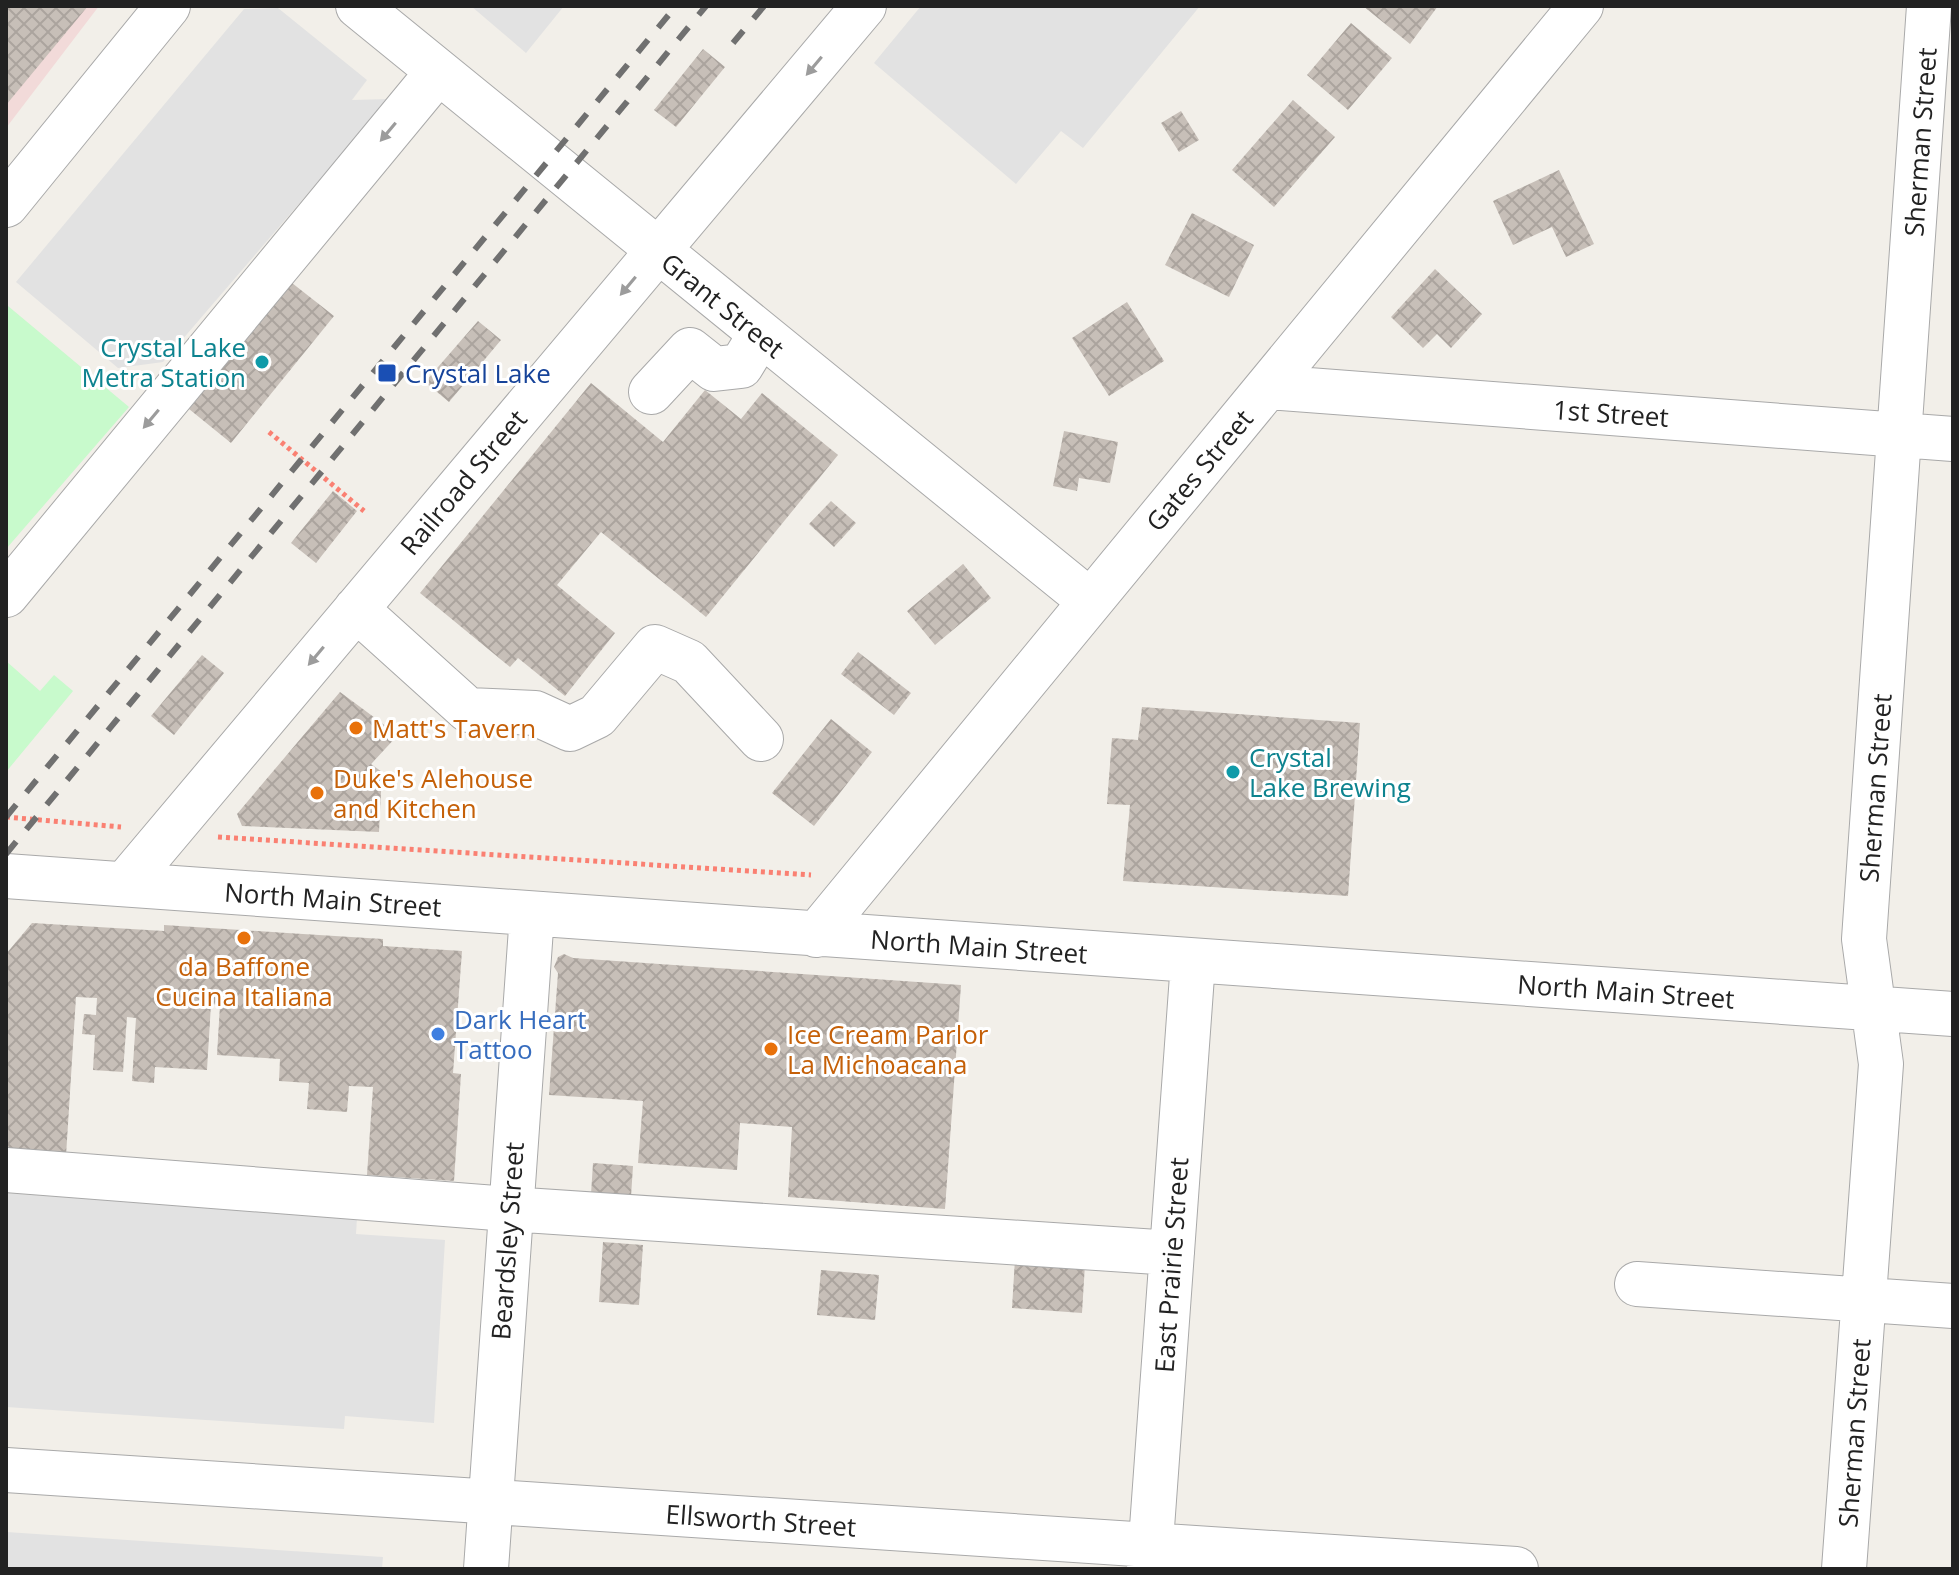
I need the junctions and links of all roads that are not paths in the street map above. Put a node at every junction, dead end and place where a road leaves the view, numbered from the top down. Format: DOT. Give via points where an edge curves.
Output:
graph roads {
  1 [pos="168,6"];
  2 [pos="358,6"];
  3 [pos="864,6"];
  4 [pos="1581,6"];
  5 [pos="1929,6"];
  6 [pos="438,72"];
  7 [pos="6,205"];
  8 [pos="657,252"];
  9 [pos="760,335"];
  10 [pos="1269,387"];
  11 [pos="651,392"];
  12 [pos="1901,436"];
  13 [pos="1953,439"];
  14 [pos="6,595"];
  15 [pos="1090,601"];
  16 [pos="356,609"];
  17 [pos="761,739"];
  18 [pos="6,876"];
  19 [pos="125,884"];
  20 [pos="532,914"];
  21 [pos="816,935"];
  22 [pos="1193,962"];
  23 [pos="1872,1008"];
  24 [pos="1953,1014"];
  25 [pos="6,1170"];
  26 [pos="509,1209"];
  27 [pos="1172,1253"];
  28 [pos="1637,1284"];
  29 [pos="1864,1300"];
  30 [pos="1953,1306"];
  31 [pos="6,1470"];
  32 [pos="490,1502"];
  33 [pos="1150,1557"];
  34 [pos="486,1569"];
  35 [pos="1516,1569"];
  36 [pos="1844,1569"];
  1 -- 7 [label="street"];
  2 -- 6 [label="street, Grant Street"];
  3 -- 8 [label="street, Railroad Street, one-way"];
  4 -- 10 [label="street, Gates Street"];
  5 -- 12 [label="street, Sherman Street"];
  6 -- 8 [label="street, Grant Street"];
  6 -- 14 [label="street, one-way"];
  8 -- 9 [label="street, Grant Street"];
  8 -- 16 [label="street, Railroad Street, one-way"];
  9 -- 11 [label="street" via="741,366 714,369 690,350"];
  9 -- 15 [label="street, Grant Street"];
  10 -- 12 [label="street, 1st Street"];
  10 -- 15 [label="street, Gates Street"];
  12 -- 13 [label="street, 1st Street"];
  12 -- 23 [label="street, Sherman Street" via="1864,939"];
  15 -- 21 [label="street, Gates Street"];
  16 -- 17 [label="street" via="468,710 535,713 570,729 597,716 655,647 689,662"];
  16 -- 19 [label="street, Railroad Street, one-way"];
  18 -- 19 [label="street, North Main Street"];
  19 -- 20 [label="street, North Main Street"];
  20 -- 21 [label="street, North Main Street"];
  20 -- 26 [label="street, Beardsley Street"];
  21 -- 22 [label="street, North Main Street"];
  22 -- 23 [label="street, North Main Street"];
  22 -- 27 [label="street, East Prairie Street"];
  23 -- 24 [label="street, North Main Street"];
  23 -- 29 [label="street, Sherman Street" via="1881,1064"];
  25 -- 26 [label="street"];
  26 -- 27 [label="street"];
  26 -- 32 [label="street, Beardsley Street"];
  27 -- 33 [label="street, East Prairie Street"];
  28 -- 29 [label="street"];
  29 -- 30 [label="street"];
  29 -- 36 [label="street, Sherman Street"];
  31 -- 32 [label="street, Ellsworth Street"];
  32 -- 33 [label="street, Ellsworth Street"];
  32 -- 34 [label="street, Beardsley Street"];
  33 -- 35 [label="street, Ellsworth Street"];
}
